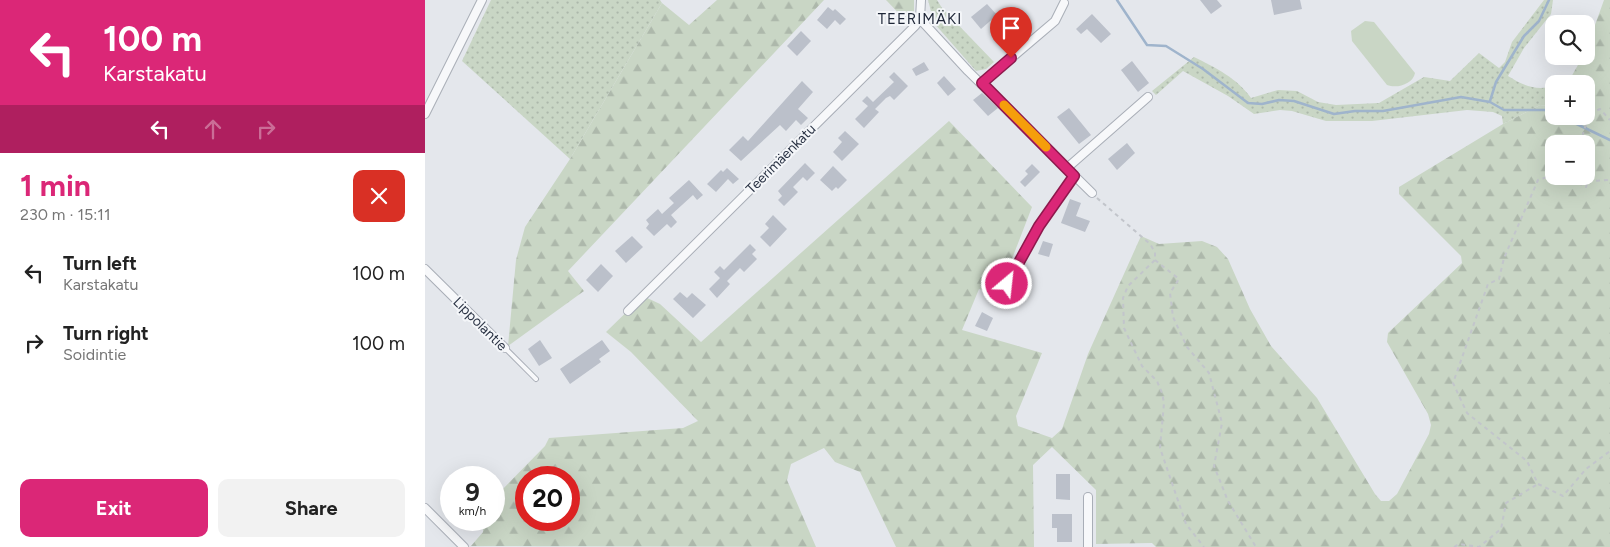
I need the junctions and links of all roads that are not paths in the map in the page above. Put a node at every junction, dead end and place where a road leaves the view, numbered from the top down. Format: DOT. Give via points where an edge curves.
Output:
graph roads {
  1 [pos="481,0"];
  2 [pos="921,0"];
  3 [pos="1064,3"];
  4 [pos="920,19"];
  5 [pos="982,83"];
  6 [pos="1148,97"];
  7 [pos="425,114"];
  8 [pos="1067,168"];
  9 [pos="1074,176"];
  10 [pos="1092,193"];
  11 [pos="425,269"];
  12 [pos="997,304"];
  13 [pos="628,311"];
  14 [pos="505,348"];
  15 [pos="536,378"];
  16 [pos="1088,497"];
  17 [pos="425,508"];
  18 [pos="464,547"];
  19 [pos="1088,547"];
  1 -- 7 [label="street"];
  2 -- 4 [label="street"];
  3 -- 5 [label="street" via="1055,21"];
  4 -- 5 [label="street"];
  4 -- 13 [label="street, Teerimäenkatu"];
  5 -- 8 [label="street"];
  6 -- 8 [label="street"];
  8 -- 9 [label="street"];
  9 -- 10 [label="street"];
  9 -- 12 [label="lane" via="1039,226"];
  11 -- 14 [label="street, Lippolantie"];
  14 -- 15 [label="lane, Lippolantie"];
  16 -- 19 [label="street"];
  17 -- 18 [label="street"];
}
